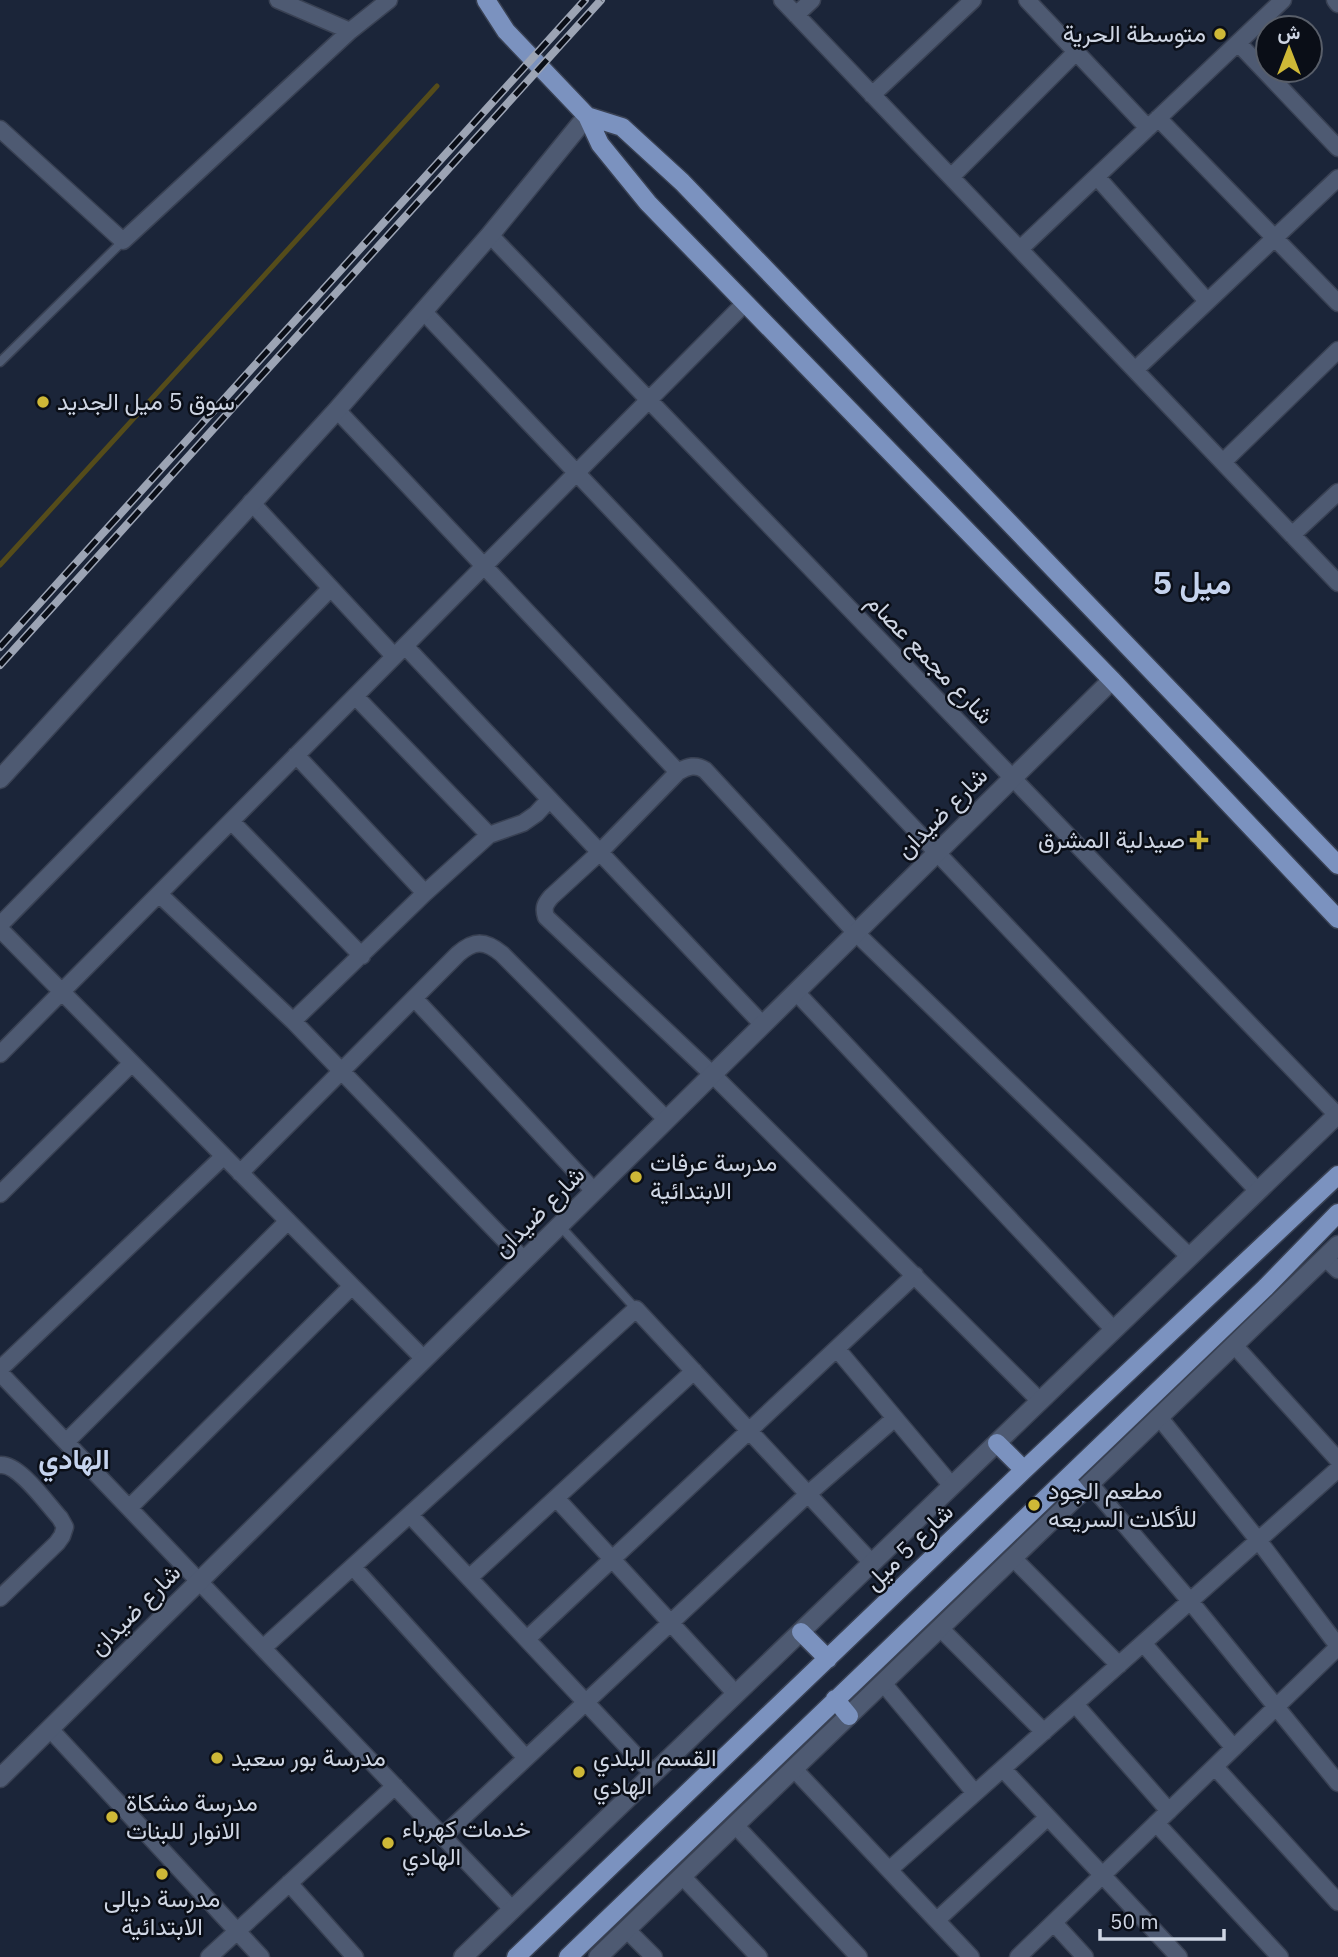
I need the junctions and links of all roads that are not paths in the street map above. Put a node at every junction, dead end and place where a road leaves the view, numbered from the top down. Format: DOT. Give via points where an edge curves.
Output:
graph roads {
  1 [pos="278,0"];
  2 [pos="389,0"];
  3 [pos="485,0"];
  4 [pos="782,0"];
  5 [pos="812,0"];
  6 [pos="973,0"];
  7 [pos="1027,0"];
  8 [pos="1283,0"];
  9 [pos="796,15"];
  10 [pos="351,31"];
  11 [pos="1238,43"];
  12 [pos="1076,52"];
  13 [pos="872,95"];
  14 [pos="587,116"];
  15 [pos="1153,123"];
  16 [pos="0,129"];
  17 [pos="1338,148"];
  18 [pos="951,177"];
  19 [pos="1097,177"];
  20 [pos="1338,178"];
  21 [pos="490,235"];
  22 [pos="1274,238"];
  23 [pos="122,241"];
  24 [pos="1020,249"];
  25 [pos="1208,301"];
  26 [pos="744,303"];
  27 [pos="1338,303"];
  28 [pos="423,311"];
  29 [pos="1338,351"];
  30 [pos="0,362"];
  31 [pos="1135,370"];
  32 [pos="648,401"];
  33 [pos="337,410"];
  34 [pos="1223,462"];
  35 [pos="576,474"];
  36 [pos="1338,492"];
  37 [pos="251,502"];
  38 [pos="1292,535"];
  39 [pos="485,564"];
  40 [pos="1338,583"];
  41 [pos="331,588"];
  42 [pos="400,651"];
  43 [pos="1112,680"];
  44 [pos="355,696"];
  45 [pos="296,755"];
  46 [pos="678,772"];
  47 [pos="1013,778"];
  48 [pos="0,779"];
  49 [pos="549,800"];
  50 [pos="230,821"];
  51 [pos="489,835"];
  52 [pos="598,853"];
  53 [pos="938,853"];
  54 [pos="1338,865"];
  55 [pos="425,893"];
  56 [pos="159,894"];
  57 [pos="1338,919"];
  58 [pos="0,927"];
  59 [pos="856,933"];
  60 [pos="362,956"];
  61 [pos="62,992"];
  62 [pos="796,992"];
  63 [pos="414,999"];
  64 [pos="293,1021"];
  65 [pos="763,1025"];
  66 [pos="0,1054"];
  67 [pos="132,1063"];
  68 [pos="341,1071"];
  69 [pos="713,1075"];
  70 [pos="1338,1115"];
  71 [pos="667,1120"];
  72 [pos="224,1156"];
  73 [pos="240,1173"];
  74 [pos="1338,1174"];
  75 [pos="594,1191"];
  76 [pos="1258,1191"];
  77 [pos="0,1194"];
  78 [pos="1338,1213"];
  79 [pos="288,1221"];
  80 [pos="560,1225"];
  81 [pos="1189,1257"];
  82 [pos="1334,1258"];
  83 [pos="524,1261"];
  84 [pos="1245,1263"];
  85 [pos="915,1275"];
  86 [pos="352,1286"];
  87 [pos="1266,1287"];
  88 [pos="636,1309"];
  89 [pos="1114,1330"];
  90 [pos="1234,1345"];
  91 [pos="837,1349"];
  92 [pos="424,1359"];
  93 [pos="0,1371"];
  94 [pos="694,1371"];
  95 [pos="1040,1401"];
  96 [pos="1159,1417"];
  97 [pos="895,1418"];
  98 [pos="749,1431"];
  99 [pos="66,1442"];
  100 [pos="997,1443"];
  101 [pos="1338,1460"];
  102 [pos="0,1465"];
  103 [pos="1338,1469"];
  104 [pos="1024,1470"];
  105 [pos="1066,1479"];
  106 [pos="952,1486"];
  107 [pos="1085,1489"];
  108 [pos="808,1493"];
  109 [pos="556,1498"];
  110 [pos="129,1508"];
  111 [pos="410,1514"];
  112 [pos="1258,1540"];
  113 [pos="1013,1558"];
  114 [pos="612,1559"];
  115 [pos="872,1563"];
  116 [pos="353,1567"];
  117 [pos="470,1578"];
  118 [pos="199,1581"];
  119 [pos="0,1598"];
  120 [pos="1190,1601"];
  121 [pos="671,1622"];
  122 [pos="940,1628"];
  123 [pos="801,1632"];
  124 [pos="527,1639"];
  125 [pos="1143,1643"];
  126 [pos="1338,1647"];
  127 [pos="263,1648"];
  128 [pos="828,1659"];
  129 [pos="1119,1665"];
  130 [pos="883,1683"];
  131 [pos="736,1694"];
  132 [pos="835,1699"];
  133 [pos="586,1703"];
  134 [pos="1075,1704"];
  135 [pos="1276,1708"];
  136 [pos="849,1716"];
  137 [pos="50,1729"];
  138 [pos="1044,1731"];
  139 [pos="1234,1748"];
  140 [pos="526,1758"];
  141 [pos="1215,1767"];
  142 [pos="794,1769"];
  143 [pos="1003,1769"];
  144 [pos="653,1774"];
  145 [pos="0,1778"];
  146 [pos="1338,1783"];
  147 [pos="395,1786"];
  148 [pos="975,1793"];
  149 [pos="1169,1811"];
  150 [pos="1048,1816"];
  151 [pos="1156,1823"];
  152 [pos="735,1825"];
  153 [pos="443,1836"];
  154 [pos="889,1870"];
  155 [pos="1102,1875"];
  156 [pos="682,1877"];
  157 [pos="289,1883"];
  158 [pos="1338,1902"];
  159 [pos="513,1910"];
  160 [pos="937,1920"];
  161 [pos="1054,1923"];
  162 [pos="627,1930"];
  163 [pos="237,1931"];
  164 [pos="209,1957"];
  165 [pos="261,1957"];
  166 [pos="355,1957"];
  167 [pos="463,1957"];
  168 [pos="516,1957"];
  169 [pos="568,1957"];
  170 [pos="598,1957"];
  171 [pos="654,1957"];
  172 [pos="759,1957"];
  173 [pos="859,1957"];
  174 [pos="971,1957"];
  175 [pos="1018,1957"];
  176 [pos="1085,1957"];
  177 [pos="1179,1957"];
  178 [pos="1280,1957"];
  1 -- 10 [label="street"];
  2 -- 10 [label="street"];
  3 -- 14 [label="main road" via="506,31"];
  4 -- 9 [label="street"];
  5 -- 9 [label="street"];
  6 -- 13 [label="street"];
  7 -- 12 [label="street"];
  8 -- 11 [label="street"];
  9 -- 13 [label="street"];
  10 -- 23 [label="street"];
  11 -- 15 [label="street"];
  11 -- 17 [label="street"];
  12 -- 15 [label="street"];
  12 -- 18 [label="street"];
  13 -- 18 [label="street"];
  14 -- 21 [label="street"];
  14 -- 26 [label="main road" via="600,144 631,184"];
  14 -- 54 [label="main road" via="622,127 682,182"];
  15 -- 19 [label="street"];
  15 -- 22 [label="street"];
  16 -- 23 [label="street"];
  18 -- 24 [label="street"];
  19 -- 24 [label="street"];
  19 -- 25 [label="street"];
  20 -- 22 [label="street"];
  21 -- 28 [label="street"];
  21 -- 32 [label="street, شارع مجمع عصام"];
  22 -- 25 [label="street"];
  22 -- 27 [label="street"];
  23 -- 30 [label="lane"];
  24 -- 31 [label="street"];
  25 -- 31 [label="street"];
  26 -- 32 [label="street"];
  26 -- 43 [label="main road"];
  28 -- 33 [label="street"];
  28 -- 35 [label="street"];
  29 -- 34 [label="street"];
  31 -- 34 [label="street"];
  32 -- 35 [label="street"];
  32 -- 47 [label="street, شارع مجمع عصام"];
  33 -- 37 [label="street"];
  33 -- 39 [label="street"];
  34 -- 38 [label="street"];
  35 -- 39 [label="street"];
  35 -- 53 [label="street"];
  36 -- 38 [label="street"];
  37 -- 41 [label="street"];
  37 -- 48 [label="street"];
  38 -- 40 [label="street"];
  39 -- 42 [label="street"];
  39 -- 46 [label="street"];
  41 -- 42 [label="street"];
  41 -- 58 [label="street"];
  42 -- 44 [label="street"];
  42 -- 49 [label="street"];
  43 -- 47 [label="street, شارع ضيدان"];
  43 -- 57 [label="main road"];
  44 -- 45 [label="street"];
  44 -- 51 [label="street"];
  45 -- 50 [label="street"];
  45 -- 55 [label="street"];
  46 -- 52 [label="street"];
  46 -- 59 [label="street" via="691,766 705,770"];
  47 -- 53 [label="street, شارع ضيدان"];
  47 -- 70 [label="street, شارع مجمع عصام"];
  49 -- 51 [label="street" via="523,823"];
  49 -- 52 [label="street"];
  50 -- 56 [label="street"];
  50 -- 60 [label="street"];
  51 -- 55 [label="street"];
  52 -- 65 [label="street"];
  52 -- 69 [label="street" via="546,902 546,917"];
  53 -- 59 [label="street, شارع ضيدان"];
  53 -- 76 [label="street"];
  55 -- 60 [label="street"];
  56 -- 61 [label="street"];
  56 -- 64 [label="street"];
  58 -- 61 [label="street"];
  59 -- 62 [label="street, شارع ضيدان"];
  59 -- 81 [label="street"];
  60 -- 64 [label="street"];
  61 -- 66 [label="street"];
  61 -- 67 [label="street"];
  62 -- 65 [label="street, شارع ضيدان"];
  62 -- 89 [label="street"];
  63 -- 68 [label="street"];
  63 -- 71 [label="street" via="467,946 492,946"];
  63 -- 75 [label="street"];
  64 -- 68 [label="street"];
  65 -- 69 [label="street, شارع ضيدان"];
  67 -- 72 [label="street"];
  67 -- 77 [label="street"];
  68 -- 73 [label="street"];
  68 -- 83 [label="street"];
  69 -- 71 [label="street, شارع ضيدان"];
  69 -- 85 [label="street"];
  70 -- 76 [label="street"];
  71 -- 75 [label="street, شارع ضيدان"];
  72 -- 73 [label="street"];
  72 -- 93 [label="street"];
  73 -- 79 [label="street"];
  74 -- 84 [label="main road, شارع 5 ميل"];
  75 -- 80 [label="street, شارع ضيدان"];
  76 -- 81 [label="street"];
  78 -- 87 [label="main road"];
  79 -- 86 [label="street"];
  79 -- 99 [label="street"];
  80 -- 83 [label="street, شارع ضيدان"];
  80 -- 88 [label="lane"];
  81 -- 89 [label="street"];
  82 -- 90 [label="street"];
  83 -- 92 [label="street, شارع ضيدان"];
  84 -- 87 [label="main road"];
  84 -- 104 [label="main road, شارع 5 ميل"];
  85 -- 91 [label="street"];
  85 -- 95 [label="street"];
  86 -- 92 [label="street"];
  86 -- 110 [label="street"];
  87 -- 105 [label="main road"];
  88 -- 94 [label="street"];
  88 -- 111 [label="street"];
  89 -- 95 [label="street"];
  90 -- 96 [label="street"];
  90 -- 101 [label="street"];
  91 -- 97 [label="street"];
  91 -- 98 [label="street"];
  92 -- 118 [label="street, شارع ضيدان"];
  93 -- 99 [label="street"];
  94 -- 98 [label="street"];
  94 -- 109 [label="street"];
  95 -- 100 [label="street"];
  96 -- 107 [label="street"];
  96 -- 112 [label="street"];
  97 -- 106 [label="street"];
  97 -- 108 [label="street"];
  98 -- 108 [label="street"];
  98 -- 114 [label="street"];
  99 -- 110 [label="street"];
  100 -- 104 [label="main road"];
  100 -- 106 [label="street"];
  102 -- 119 [label="street" via="18,1471 65,1527 57,1543"];
  103 -- 112 [label="street"];
  104 -- 128 [label="main road, شارع 5 ميل"];
  105 -- 107 [label="main road"];
  105 -- 132 [label="main road"];
  106 -- 115 [label="street"];
  107 -- 113 [label="street"];
  107 -- 120 [label="street"];
  108 -- 115 [label="street"];
  108 -- 121 [label="street"];
  109 -- 114 [label="street"];
  109 -- 117 [label="street"];
  110 -- 118 [label="street"];
  111 -- 116 [label="street"];
  111 -- 117 [label="street"];
  112 -- 120 [label="street"];
  112 -- 126 [label="street"];
  113 -- 122 [label="street"];
  113 -- 129 [label="street"];
  114 -- 121 [label="street"];
  114 -- 124 [label="street"];
  115 -- 123 [label="street"];
  116 -- 127 [label="street"];
  116 -- 140 [label="street"];
  117 -- 124 [label="street"];
  118 -- 127 [label="street"];
  118 -- 137 [label="street, شارع ضيدان"];
  120 -- 125 [label="street"];
  120 -- 135 [label="street"];
  121 -- 131 [label="street"];
  121 -- 133 [label="street"];
  122 -- 130 [label="street"];
  122 -- 138 [label="street"];
  123 -- 128 [label="main road"];
  123 -- 131 [label="street"];
  124 -- 133 [label="street"];
  125 -- 129 [label="street"];
  125 -- 139 [label="street"];
  126 -- 135 [label="street"];
  127 -- 147 [label="street"];
  128 -- 168 [label="main road, شارع 5 ميل"];
  129 -- 134 [label="street"];
  130 -- 136 [label="street"];
  130 -- 148 [label="street"];
  131 -- 144 [label="street"];
  132 -- 136 [label="main road"];
  132 -- 169 [label="main road"];
  133 -- 140 [label="street"];
  133 -- 144 [label="street"];
  134 -- 138 [label="street"];
  134 -- 149 [label="street"];
  135 -- 139 [label="street"];
  135 -- 146 [label="street"];
  136 -- 142 [label="street"];
  137 -- 145 [label="street, شارع ضيدان"];
  137 -- 163 [label="street"];
  138 -- 143 [label="street"];
  139 -- 141 [label="street"];
  140 -- 153 [label="street"];
  141 -- 149 [label="street"];
  141 -- 158 [label="street"];
  142 -- 152 [label="street"];
  142 -- 154 [label="street"];
  143 -- 148 [label="street"];
  143 -- 150 [label="street"];
  144 -- 159 [label="street"];
  147 -- 153 [label="street"];
  147 -- 157 [label="street"];
  148 -- 154 [label="street"];
  149 -- 151 [label="street"];
  150 -- 155 [label="street"];
  150 -- 160 [label="street"];
  151 -- 155 [label="street"];
  151 -- 178 [label="street"];
  152 -- 156 [label="street"];
  152 -- 173 [label="street"];
  153 -- 159 [label="street"];
  154 -- 160 [label="street"];
  155 -- 161 [label="street"];
  155 -- 177 [label="street"];
  156 -- 162 [label="street"];
  156 -- 172 [label="street"];
  157 -- 163 [label="street"];
  157 -- 166 [label="street"];
  159 -- 167 [label="street"];
  160 -- 174 [label="street"];
  161 -- 175 [label="street"];
  161 -- 176 [label="street"];
  162 -- 170 [label="street"];
  162 -- 171 [label="street"];
  163 -- 164 [label="street"];
  163 -- 165 [label="street"];
}
